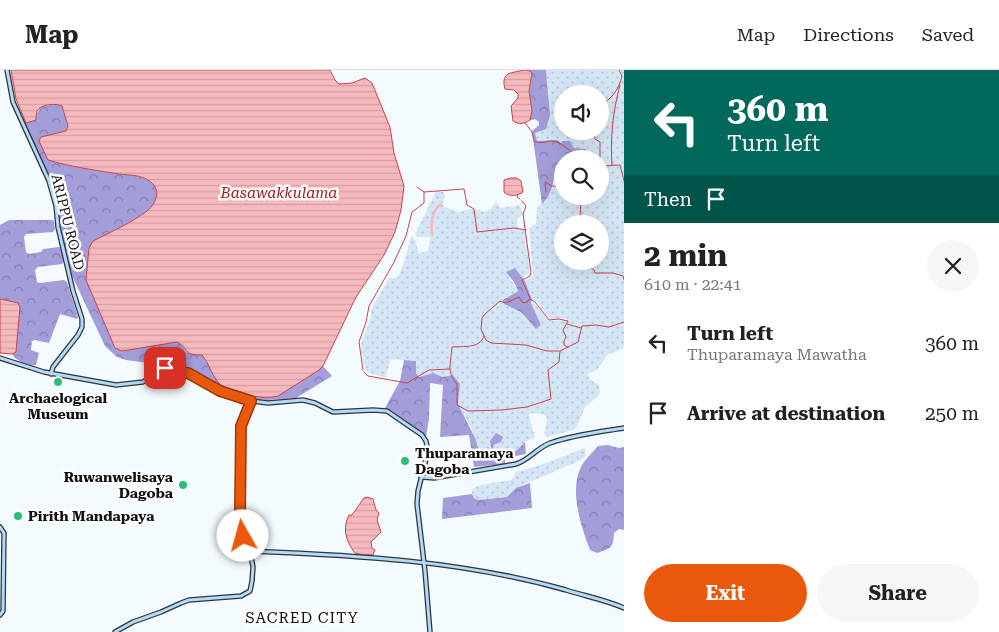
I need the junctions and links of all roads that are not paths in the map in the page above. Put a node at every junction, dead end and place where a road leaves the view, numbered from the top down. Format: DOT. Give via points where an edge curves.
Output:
graph roads {
  1 [pos="7,70"];
  2 [pos="0,358"];
  3 [pos="51,374"];
  4 [pos="251,401"];
  5 [pos="624,428"];
  6 [pos="422,478"];
  7 [pos="0,527"];
  8 [pos="250,551"];
  9 [pos="424,563"];
  10 [pos="624,608"];
  11 [pos="0,615"];
  12 [pos="114,632"];
  13 [pos="430,632"];
  1 -- 3 [label="main road, ARIPPU ROAD" via="13,102 49,181 82,319 78,335"];
  2 -- 3 [label="main road"];
  3 -- 4 [label="main road" via="126,385 145,382 165,368 188,373 220,391"];
  4 -- 6 [label="main road" via="303,400 333,412 389,412 426,441 428,451"];
  4 -- 8 [label="main road" via="242,420 241,433 241,522"];
  5 -- 6 [label="main road" via="550,444 516,464"];
  6 -- 9 [label="main road" via="417,504"];
  7 -- 11 [label="main road" via="4,546"];
  8 -- 9 [label="main road"];
  8 -- 12 [label="main road" via="253,577 251,589 246,594 183,602"];
  9 -- 10 [label="main road" via="524,580"];
  9 -- 13 [label="main road"];
}
